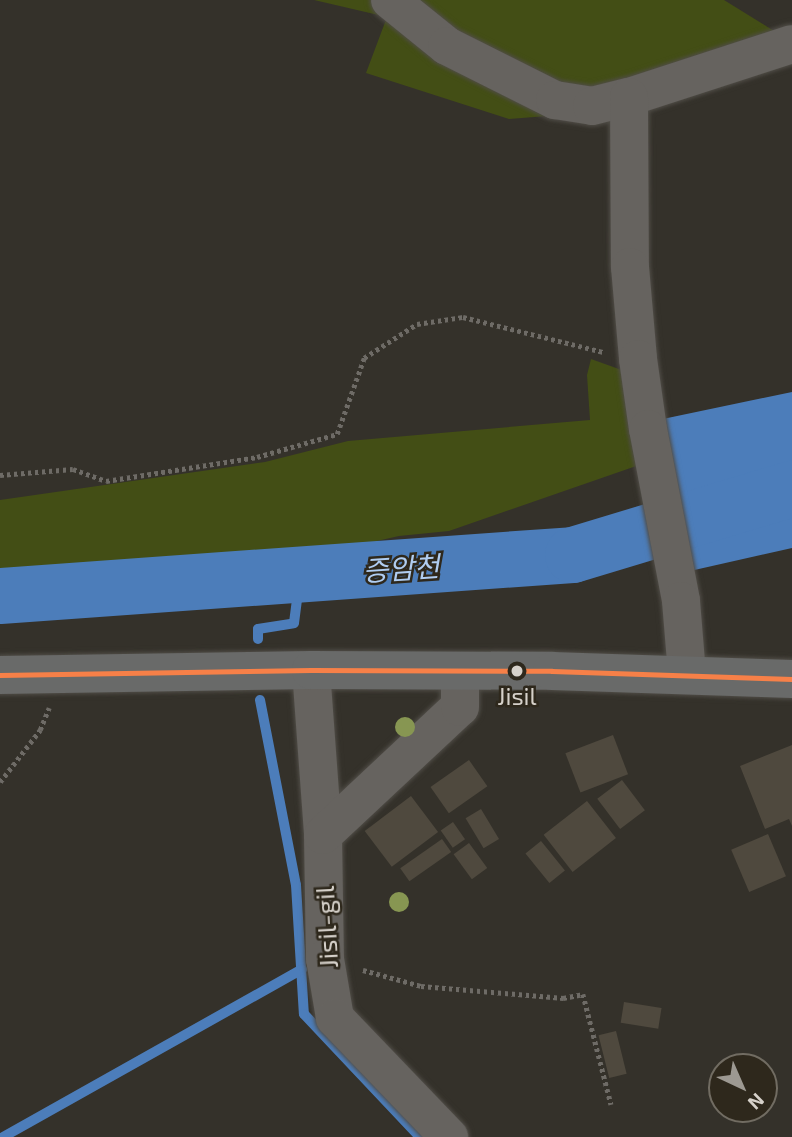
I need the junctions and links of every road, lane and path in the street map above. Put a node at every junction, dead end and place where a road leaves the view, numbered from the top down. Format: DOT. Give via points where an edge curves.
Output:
graph roads {
  1 [pos="390,0"];
  2 [pos="792,44"];
  3 [pos="629,97"];
  4 [pos="638,359"];
  5 [pos="0,475"];
  6 [pos="311,670"];
  7 [pos="460,671"];
  8 [pos="62,674"];
  9 [pos="687,674"];
  10 [pos="0,675"];
  11 [pos="792,679"];
  12 [pos="0,782"];
  13 [pos="323,835"];
  14 [pos="325,959"];
  15 [pos="611,1104"];
  16 [pos="449,1137"];
  1 -- 3 [label="street" via="447,46 555,100 592,106"];
  2 -- 3 [label="street"];
  3 -- 4 [label="street" via="630,267"];
  4 -- 5 [label="path" via="463,317 417,324 364,358 337,434 257,457 106,481 73,469"];
  4 -- 9 [label="street" via="681,601"];
  6 -- 7 [label="main road"];
  6 -- 8 [label="main road"];
  6 -- 13 [label="street, Jisil-gil"];
  7 -- 9 [label="main road"];
  7 -- 13 [label="street" via="460,707"];
  8 -- 10 [label="main road"];
  8 -- 12 [label="path" via="40,730"];
  9 -- 11 [label="main road"];
  13 -- 14 [label="street, Jisil-gil"];
  14 -- 15 [label="path" via="421,986 563,998 583,994"];
  14 -- 16 [label="street, Jisil-gil" via="335,1018"];
}
